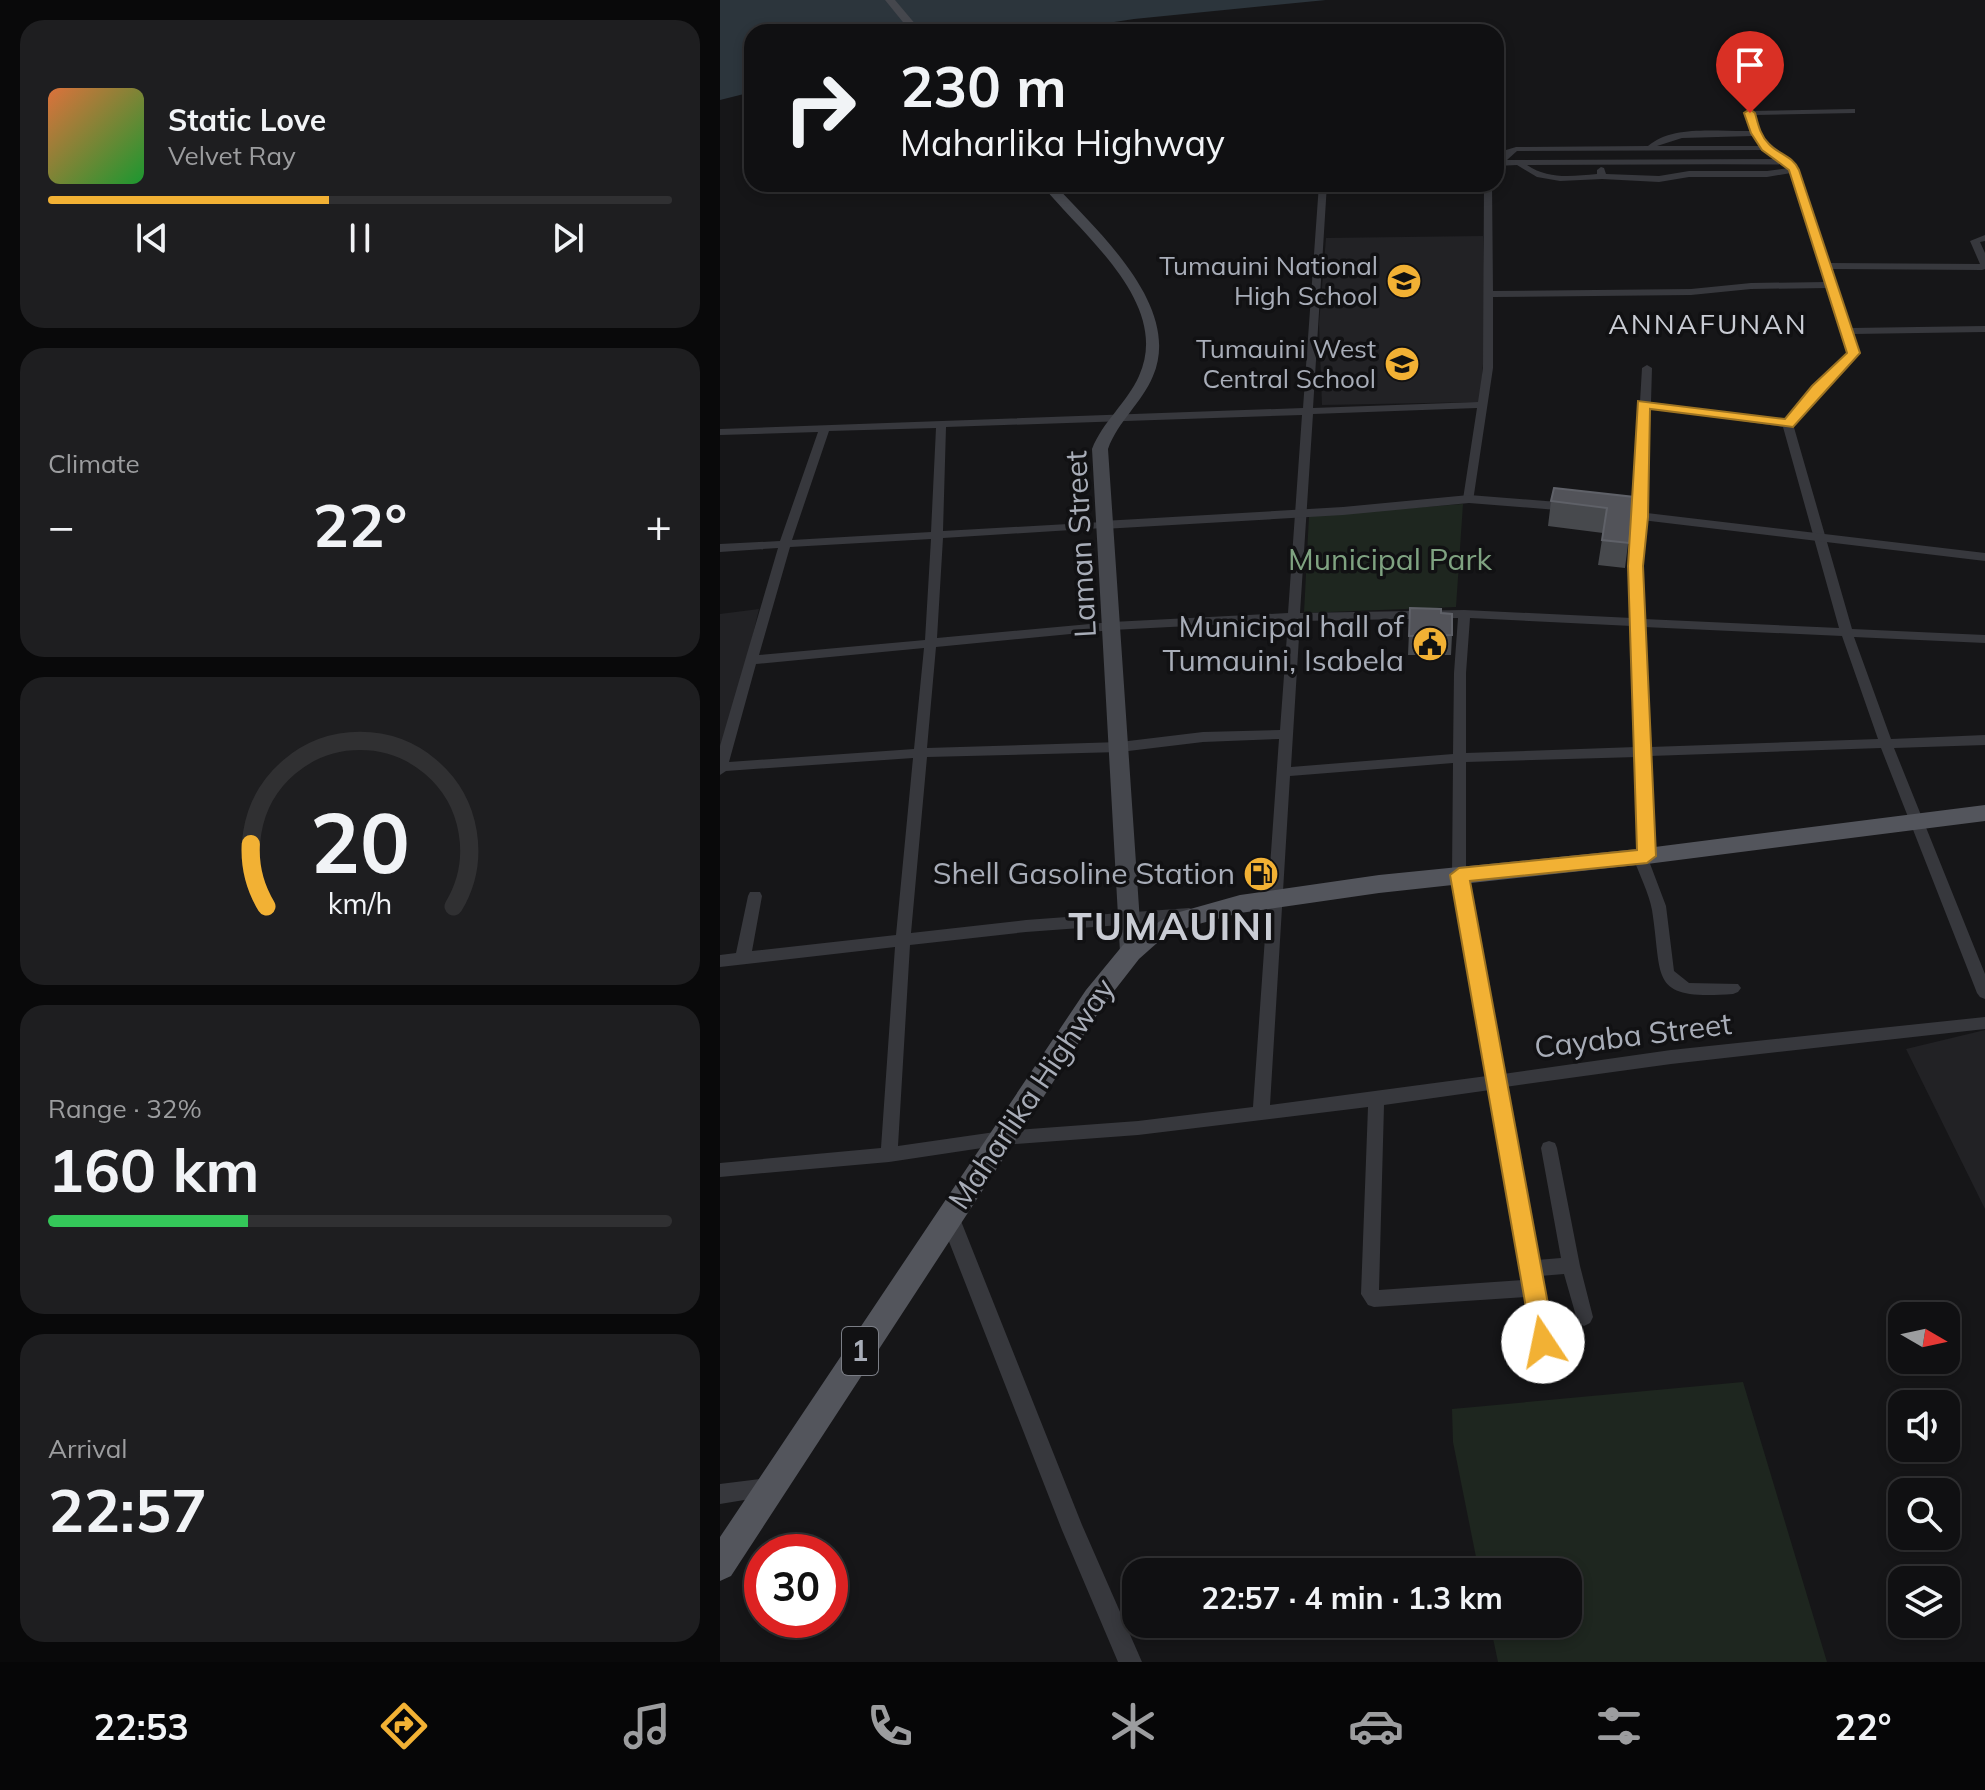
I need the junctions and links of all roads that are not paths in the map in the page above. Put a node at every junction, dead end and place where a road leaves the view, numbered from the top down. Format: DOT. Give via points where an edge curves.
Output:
graph roads {
  1 [pos="890,0"];
  2 [pos="910,24"];
  3 [pos="1852,111"];
  4 [pos="1756,133"];
  5 [pos="1693,135"];
  6 [pos="1766,148"];
  7 [pos="1649,149"];
  8 [pos="1691,149"];
  9 [pos="1637,150"];
  10 [pos="1504,157"];
  11 [pos="1785,161"];
  12 [pos="1639,163"];
  13 [pos="1504,164"];
  14 [pos="1599,164"];
  15 [pos="1521,165"];
  16 [pos="1794,170"];
  17 [pos="1602,176"];
  18 [pos="1054,192"];
  19 [pos="1322,192"];
  20 [pos="1488,192"];
  21 [pos="1985,238"];
  22 [pos="1985,264"];
  23 [pos="1825,266"];
  24 [pos="1830,285"];
  25 [pos="1489,294"];
  26 [pos="1985,329"];
  27 [pos="1847,331"];
  28 [pos="1647,368"];
  29 [pos="1643,404"];
  30 [pos="1484,405"];
  31 [pos="1308,409"];
  32 [pos="1116,418"];
  33 [pos="1788,424"];
  34 [pos="941,425"];
  35 [pos="824,429"];
  36 [pos="720,432"];
  37 [pos="1469,499"];
  38 [pos="1580,508"];
  39 [pos="1595,510"];
  40 [pos="1299,514"];
  41 [pos="1641,517"];
  42 [pos="1103,525"];
  43 [pos="938,536"];
  44 [pos="1819,536"];
  45 [pos="785,543"];
  46 [pos="720,548"];
  47 [pos="1985,557"];
  48 [pos="1464,614"];
  49 [pos="1294,617"];
  50 [pos="1639,624"];
  51 [pos="1112,626"];
  52 [pos="1847,633"];
  53 [pos="1985,639"];
  54 [pos="929,644"];
  55 [pos="751,660"];
  56 [pos="1284,734"];
  57 [pos="1985,740"];
  58 [pos="1886,744"];
  59 [pos="1120,747"];
  60 [pos="1643,750"];
  61 [pos="920,753"];
  62 [pos="1460,758"];
  63 [pos="720,768"];
  64 [pos="1284,772"];
  65 [pos="1985,813"];
  66 [pos="1917,821"];
  67 [pos="1643,857"];
  68 [pos="1459,875"];
  69 [pos="755,896"];
  70 [pos="1275,898"];
  71 [pos="1201,913"];
  72 [pos="1131,916"];
  73 [pos="903,940"];
  74 [pos="1131,952"];
  75 [pos="743,958"];
  76 [pos="720,961"];
  77 [pos="1733,988"];
  78 [pos="1985,993"];
  79 [pos="1985,1023"];
  80 [pos="1496,1082"];
  81 [pos="1376,1099"];
  82 [pos="1261,1112"];
  83 [pos="1002,1138"];
  84 [pos="1549,1148"];
  85 [pos="889,1155"];
  86 [pos="720,1170"];
  87 [pos="949,1216"];
  88 [pos="1571,1266"];
  89 [pos="1531,1268"];
  90 [pos="1533,1288"];
  91 [pos="1584,1317"];
  92 [pos="1548,1368"];
  93 [pos="769,1488"];
  94 [pos="720,1494"];
  95 [pos="720,1565"];
  96 [pos="1130,1662"];
  1 -- 2 [label="main road"];
  3 -- 4 [label="street" via="1754,111 1749,115"];
  4 -- 5 [label="street"];
  4 -- 6 [label="street"];
  5 -- 7 [label="street" via="1664,137"];
  5 -- 8 [label="street"];
  6 -- 8 [label="street"];
  6 -- 11 [label="street"];
  7 -- 8 [label="street"];
  7 -- 9 [label="street"];
  9 -- 10 [label="street" via="1516,149"];
  9 -- 12 [label="street"];
  11 -- 12 [label="street"];
  11 -- 16 [label="street"];
  12 -- 14 [label="street"];
  13 -- 15 [label="street"];
  14 -- 15 [label="street"];
  14 -- 17 [label="street"];
  15 -- 17 [label="street" via="1537,177"];
  16 -- 17 [label="street" via="1659,179"];
  16 -- 23 [label="street"];
  18 -- 32 [label="main road, Laman Street" via="1133,286 1151,321 1154,349 1146,377"];
  19 -- 31 [label="street"];
  20 -- 25 [label="street"];
  21 -- 22 [label="street" via="1975,241"];
  22 -- 23 [label="street"];
  23 -- 24 [label="street"];
  24 -- 25 [label="street"];
  24 -- 27 [label="street"];
  25 -- 30 [label="street"];
  26 -- 27 [label="street"];
  27 -- 33 [label="street" via="1854,353"];
  28 -- 29 [label="street"];
  29 -- 33 [label="street"];
  29 -- 41 [label="street"];
  30 -- 31 [label="street"];
  30 -- 37 [label="street"];
  31 -- 32 [label="street"];
  31 -- 40 [label="street"];
  32 -- 34 [label="street"];
  32 -- 42 [label="main road, Laman Street" via="1100,449"];
  33 -- 44 [label="street"];
  34 -- 35 [label="street"];
  34 -- 43 [label="street"];
  35 -- 36 [label="street"];
  35 -- 45 [label="street"];
  37 -- 38 [label="street"];
  37 -- 40 [label="street"];
  39 -- 41 [label="street"];
  40 -- 42 [label="street"];
  40 -- 49 [label="street"];
  41 -- 44 [label="street"];
  41 -- 50 [label="street" via="1636,566"];
  42 -- 43 [label="street"];
  42 -- 51 [label="main road, Laman Street"];
  43 -- 45 [label="street"];
  43 -- 54 [label="street"];
  44 -- 47 [label="street"];
  44 -- 52 [label="street"];
  45 -- 46 [label="street"];
  45 -- 55 [label="street"];
  48 -- 49 [label="street"];
  48 -- 50 [label="street"];
  48 -- 62 [label="street"];
  49 -- 51 [label="street"];
  49 -- 56 [label="street"];
  50 -- 52 [label="street"];
  50 -- 60 [label="street"];
  51 -- 54 [label="street"];
  51 -- 59 [label="main road, Laman Street"];
  52 -- 53 [label="street"];
  52 -- 58 [label="street"];
  54 -- 55 [label="street"];
  54 -- 61 [label="street"];
  55 -- 63 [label="street"];
  56 -- 59 [label="street"];
  56 -- 64 [label="street"];
  57 -- 58 [label="street"];
  58 -- 60 [label="street"];
  58 -- 66 [label="street"];
  59 -- 61 [label="street"];
  59 -- 72 [label="main road, Laman Street"];
  60 -- 62 [label="street"];
  60 -- 67 [label="street"];
  61 -- 63 [label="street"];
  61 -- 73 [label="street"];
  62 -- 64 [label="street"];
  62 -- 68 [label="street"];
  64 -- 70 [label="street"];
  65 -- 66 [label="main road, Maharlika Highway / 1"];
  66 -- 67 [label="main road, Maharlika Highway / 1"];
  66 -- 78 [label="street"];
  67 -- 68 [label="main road, Maharlika Highway / 1"];
  67 -- 77 [label="street" via="1659,906 1672,982 1685,990"];
  68 -- 70 [label="main road, Maharlika Highway / 1"];
  68 -- 80 [label="street"];
  69 -- 75 [label="street"];
  70 -- 71 [label="main road, Maharlika Highway / 1"];
  70 -- 82 [label="street"];
  71 -- 72 [label="street"];
  71 -- 74 [label="main road, Maharlika Highway / 1" via="1167,926"];
  72 -- 73 [label="street"];
  72 -- 74 [label="main road, Laman Street"];
  73 -- 75 [label="street"];
  73 -- 85 [label="street"];
  74 -- 83 [label="main road, Maharlika Highway / 1"];
  75 -- 76 [label="street"];
  79 -- 80 [label="street, Cayaba Street"];
  80 -- 81 [label="street, Cayaba Street"];
  80 -- 89 [label="street"];
  81 -- 82 [label="street, Cayaba Street"];
  81 -- 90 [label="street" via="1370,1294 1374,1299"];
  82 -- 83 [label="street, Cayaba Street"];
  83 -- 85 [label="street, Cayaba Street"];
  83 -- 87 [label="main road, Maharlika Highway / 1"];
  84 -- 88 [label="street"];
  85 -- 86 [label="street, Cayaba Street"];
  87 -- 93 [label="main road, Maharlika Highway / 1"];
  87 -- 96 [label="street"];
  88 -- 89 [label="street"];
  88 -- 91 [label="street"];
  89 -- 90 [label="street"];
  90 -- 92 [label="street"];
  93 -- 94 [label="street"];
  93 -- 95 [label="main road, Maharlika Highway / 1"];
}
